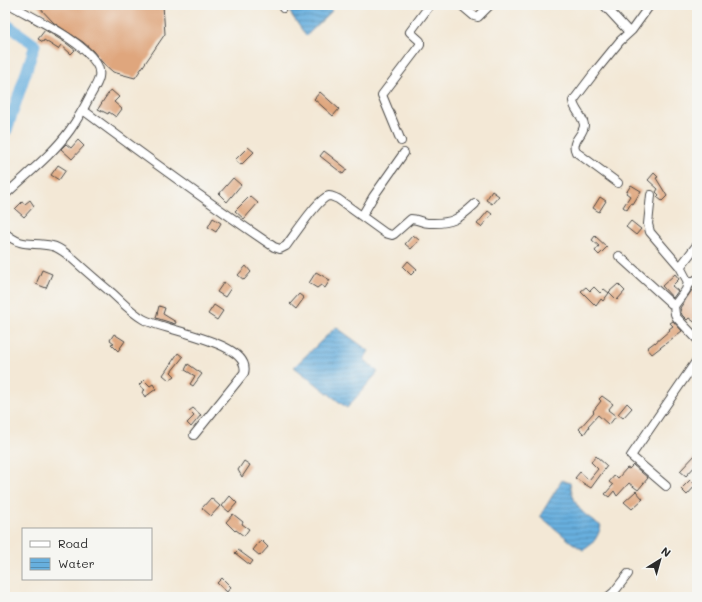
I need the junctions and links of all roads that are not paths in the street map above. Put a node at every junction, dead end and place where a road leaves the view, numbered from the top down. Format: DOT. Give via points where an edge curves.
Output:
graph roads {
  1 [pos="11,5"];
  2 [pos="430,5"];
  3 [pos="461,5"];
  4 [pos="490,5"];
  5 [pos="604,5"];
  6 [pos="650,5"];
  7 [pos="628,32"];
  8 [pos="83,110"];
  9 [pos="401,141"];
  10 [pos="404,152"];
  11 [pos="618,183"];
  12 [pos="5,195"];
  13 [pos="651,195"];
  14 [pos="475,204"];
  15 [pos="362,216"];
  16 [pos="5,233"];
  17 [pos="697,244"];
  18 [pos="619,256"];
  19 [pos="680,266"];
  20 [pos="697,279"];
  21 [pos="688,285"];
  22 [pos="674,306"];
  23 [pos="697,339"];
  24 [pos="697,360"];
  25 [pos="194,435"];
  26 [pos="666,486"];
  27 [pos="628,574"];
  28 [pos="608,597"];
  1 -- 8 [label="street" via="72,40 97,64 99,79"];
  2 -- 9 [label="street" via="410,32 420,45 382,96"];
  3 -- 4 [label="street" via="478,17"];
  5 -- 7 [label="street"];
  6 -- 7 [label="street"];
  7 -- 11 [label="street" via="573,101 573,106 584,123 574,143 576,152"];
  8 -- 12 [label="street" via="56,146"];
  8 -- 15 [label="street" via="274,247 280,249 286,246 326,197 333,197"];
  10 -- 15 [label="street"];
  13 -- 19 [label="street" via="648,224 650,232"];
  14 -- 15 [label="street" via="458,219 449,222 429,223 411,219 394,234 386,233"];
  16 -- 25 [label="street" via="20,243 59,249 148,322 200,336 238,356 245,366 244,374"];
  17 -- 19 [label="street"];
  18 -- 22 [label="street"];
  19 -- 21 [label="street"];
  20 -- 21 [label="street"];
  21 -- 22 [label="street"];
  22 -- 23 [label="street" via="674,314"];
  24 -- 26 [label="street" via="631,454 632,458"];
  27 -- 28 [label="street"];
}
